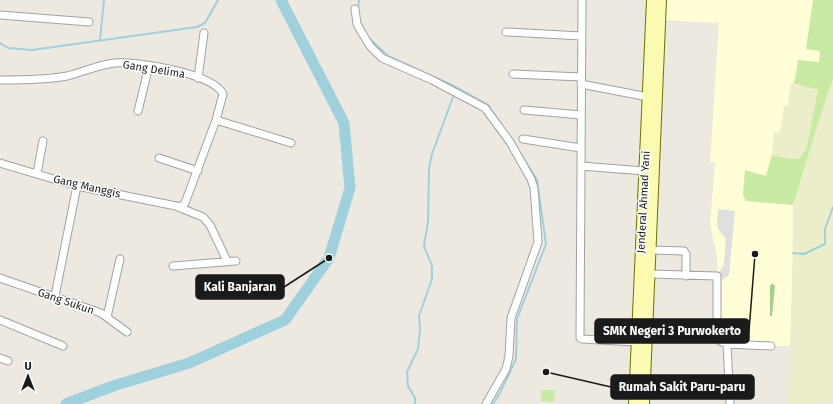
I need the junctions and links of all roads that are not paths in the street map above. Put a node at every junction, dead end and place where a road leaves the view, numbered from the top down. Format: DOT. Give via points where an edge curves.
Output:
graph roads {
  1 [pos="582,0"];
  2 [pos="652,0"];
  3 [pos="661,0"];
  4 [pos="355,9"];
  5 [pos="0,15"];
  6 [pos="89,22"];
  7 [pos="506,32"];
  8 [pos="204,33"];
  9 [pos="581,36"];
  10 [pos="149,66"];
  11 [pos="513,74"];
  12 [pos="198,78"];
  13 [pos="0,80"];
  14 [pos="581,81"];
  15 [pos="648,97"];
  16 [pos="524,110"];
  17 [pos="138,111"];
  18 [pos="581,115"];
  19 [pos="216,120"];
  20 [pos="523,139"];
  21 [pos="43,141"];
  22 [pos="291,143"];
  23 [pos="581,148"];
  24 [pos="159,158"];
  25 [pos="0,163"];
  26 [pos="581,166"];
  27 [pos="198,171"];
  28 [pos="644,171"];
  29 [pos="37,173"];
  30 [pos="77,186"];
  31 [pos="176,206"];
  32 [pos="646,237"];
  33 [pos="651,250"];
  34 [pos="120,259"];
  35 [pos="227,261"];
  36 [pos="236,261"];
  37 [pos="173,266"];
  38 [pos="650,274"];
  39 [pos="686,276"];
  40 [pos="0,279"];
  41 [pos="54,296"];
  42 [pos="107,317"];
  43 [pos="0,320"];
  44 [pos="643,324"];
  45 [pos="127,332"];
  46 [pos="637,342"];
  47 [pos="727,344"];
  48 [pos="63,346"];
  49 [pos="771,346"];
  50 [pos="0,358"];
  51 [pos="8,361"];
  52 [pos="486,404"];
  53 [pos="634,404"];
  54 [pos="644,404"];
  55 [pos="730,404"];
  1 -- 9 [label="street"];
  2 -- 15 [label="main road, Jenderal Ahmad Yani"];
  3 -- 32 [label="main road, Jenderal Ahmad Yani"];
  4 -- 52 [label="street" via="357,24 370,46 382,58 485,108 523,163 534,188 538,228 537,250 511,318 506,369"];
  5 -- 6 [label="street"];
  7 -- 9 [label="street"];
  8 -- 12 [label="street"];
  9 -- 14 [label="street"];
  10 -- 12 [label="street, Gang Delima" via="183,71"];
  10 -- 13 [label="street, Gang Delima" via="111,64 67,76"];
  10 -- 17 [label="street"];
  11 -- 14 [label="street"];
  12 -- 19 [label="street, Gang Delima" via="219,88 223,94"];
  14 -- 15 [label="street"];
  14 -- 18 [label="street"];
  15 -- 28 [label="main road, Jenderal Ahmad Yani"];
  16 -- 18 [label="street"];
  18 -- 23 [label="street"];
  19 -- 22 [label="street"];
  19 -- 27 [label="street, Gang Delima"];
  20 -- 23 [label="street"];
  21 -- 29 [label="street"];
  23 -- 26 [label="street"];
  24 -- 27 [label="street"];
  25 -- 29 [label="street, Gang Manggis"];
  26 -- 28 [label="street"];
  26 -- 46 [label="street" via="580,338"];
  27 -- 31 [label="street, Gang Delima" via="185,203 183,206"];
  28 -- 32 [label="main road, Jenderal Ahmad Yani"];
  29 -- 30 [label="street, Gang Manggis"];
  30 -- 31 [label="street, Gang Manggis"];
  30 -- 41 [label="street"];
  31 -- 35 [label="street, Gang Manggis" via="203,217 210,225"];
  32 -- 33 [label="main road, Jenderal Ahmad Yani"];
  32 -- 44 [label="main road, Jenderal Ahmad Yani"];
  33 -- 38 [label="main road, Jenderal Ahmad Yani"];
  33 -- 39 [label="street" via="684,251"];
  34 -- 42 [label="street"];
  35 -- 36 [label="street"];
  35 -- 37 [label="street"];
  38 -- 39 [label="street"];
  38 -- 44 [label="main road, Jenderal Ahmad Yani"];
  39 -- 47 [label="street" via="718,276 717,320 720,341"];
  40 -- 41 [label="street, Gang Sukun"];
  41 -- 42 [label="street, Gang Sukun"];
  42 -- 45 [label="street, Gang Sukun"];
  43 -- 48 [label="street"];
  44 -- 46 [label="main road, Jenderal Ahmad Yani"];
  44 -- 54 [label="main road, Jenderal Ahmad Yani"];
  46 -- 53 [label="main road, Jenderal Ahmad Yani"];
  47 -- 49 [label="street"];
  47 -- 55 [label="street"];
  50 -- 51 [label="street"];
}
